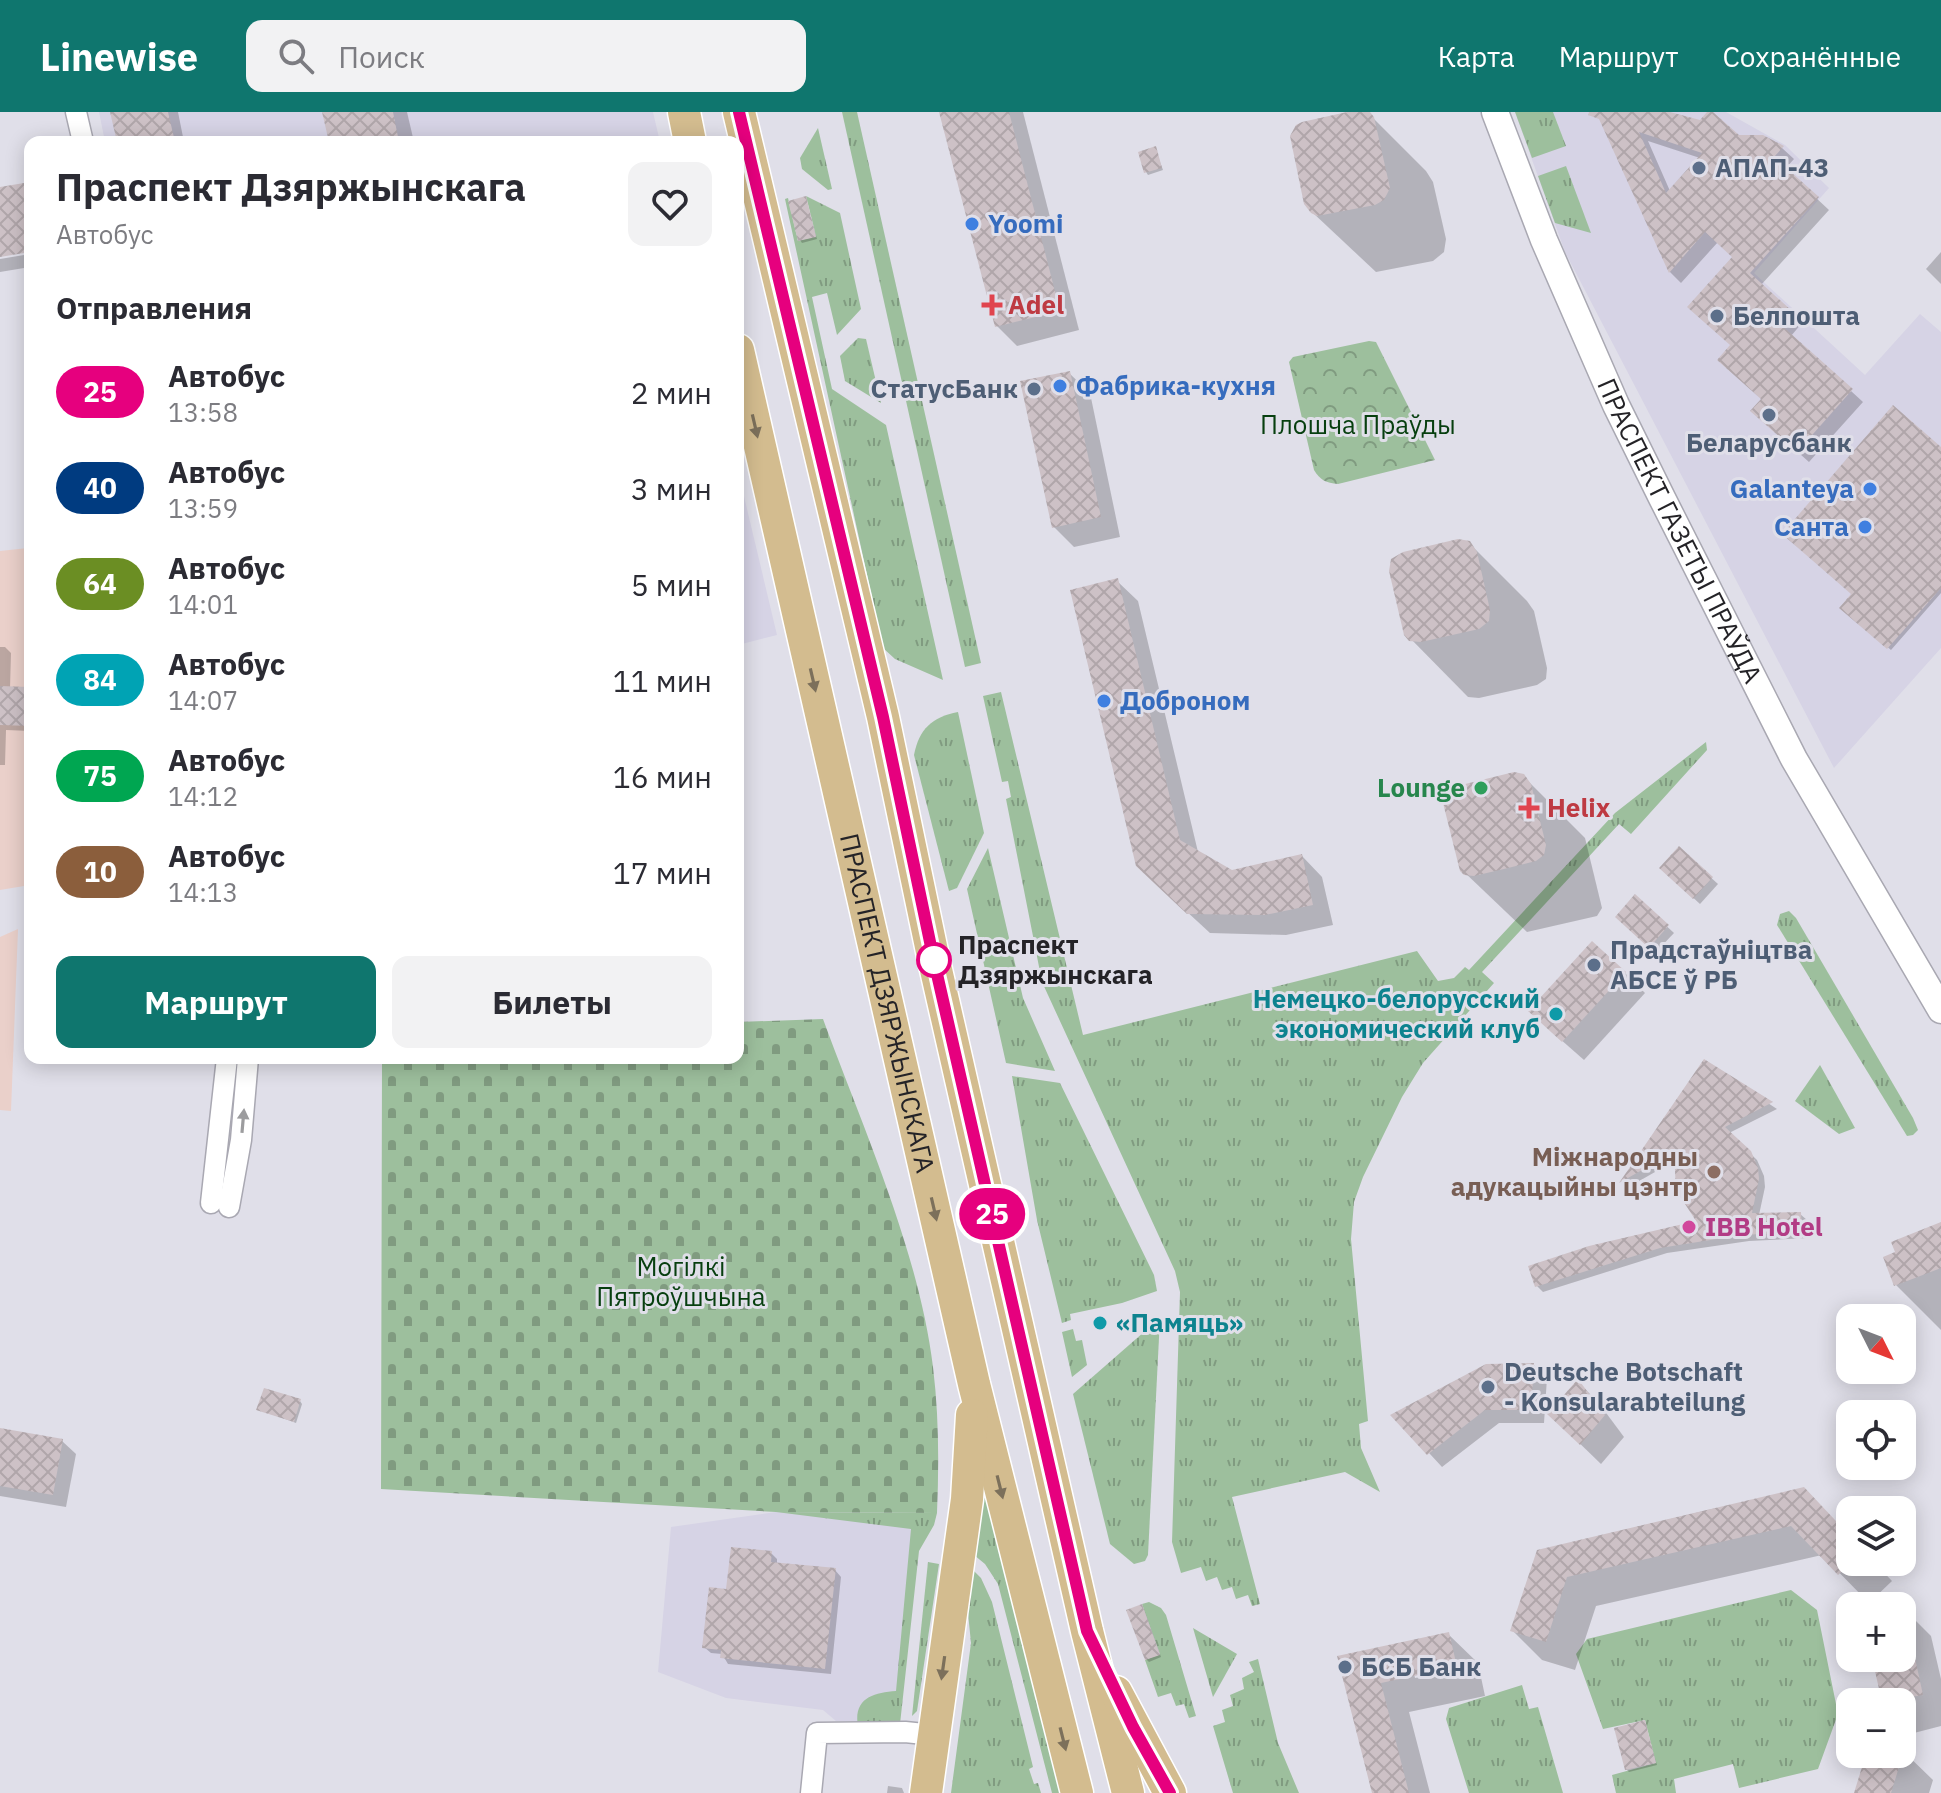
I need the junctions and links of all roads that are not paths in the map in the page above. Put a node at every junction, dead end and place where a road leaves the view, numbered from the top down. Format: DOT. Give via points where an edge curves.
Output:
graph roads {
  1 [pos="76,112"];
  2 [pos="684,112"];
  3 [pos="739,112"];
  4 [pos="1495,112"];
  5 [pos="82,136"];
  6 [pos="689,136"];
  7 [pos="744,376"];
  8 [pos="1897,932"];
  9 [pos="1941,990"];
  10 [pos="1941,1010"];
  11 [pos="227,1064"];
  12 [pos="247,1064"];
  13 [pos="224,1182"];
  14 [pos="220,1205"];
  15 [pos="974,1384"];
  16 [pos="1087,1631"];
  17 [pos="934,1735"];
  18 [pos="811,1793"];
  19 [pos="926,1793"];
  20 [pos="1077,1793"];
  21 [pos="1128,1793"];
  22 [pos="1170,1793"];
  1 -- 5 [label="street"];
  2 -- 6 [label="main road"];
  3 -- 16 [label="main road" via="883,717"];
  4 -- 8 [label="street, ПРАСПЕКТ ГАЗЕТЫ ПРАЎДА" via="1544,240 1649,471 1794,759"];
  7 -- 15 [label="main road, ПРАСПЕКТ ДЗЯРЖЫНСКАГА, one-way"];
  8 -- 9 [label="street, ПРАСПЕКТ ГАЗЕТЫ ПРАЎДА"];
  8 -- 10 [label="street, ПРАСПЕКТ ГАЗЕТЫ ПРАЎДА"];
  11 -- 13 [label="street"];
  13 -- 12 [label="street, one-way" via="241,1140"];
  13 -- 14 [label="street"];
  15 -- 17 [label="main road, one-way" via="967,1499"];
  15 -- 20 [label="main road, ПРАСПЕКТ ДЗЯРЖЫНСКАГА, one-way"];
  16 -- 21 [label="main road"];
  16 -- 22 [label="main road"];
  17 -- 18 [label="street" via="817,1733"];
  17 -- 19 [label="main road"];
}
